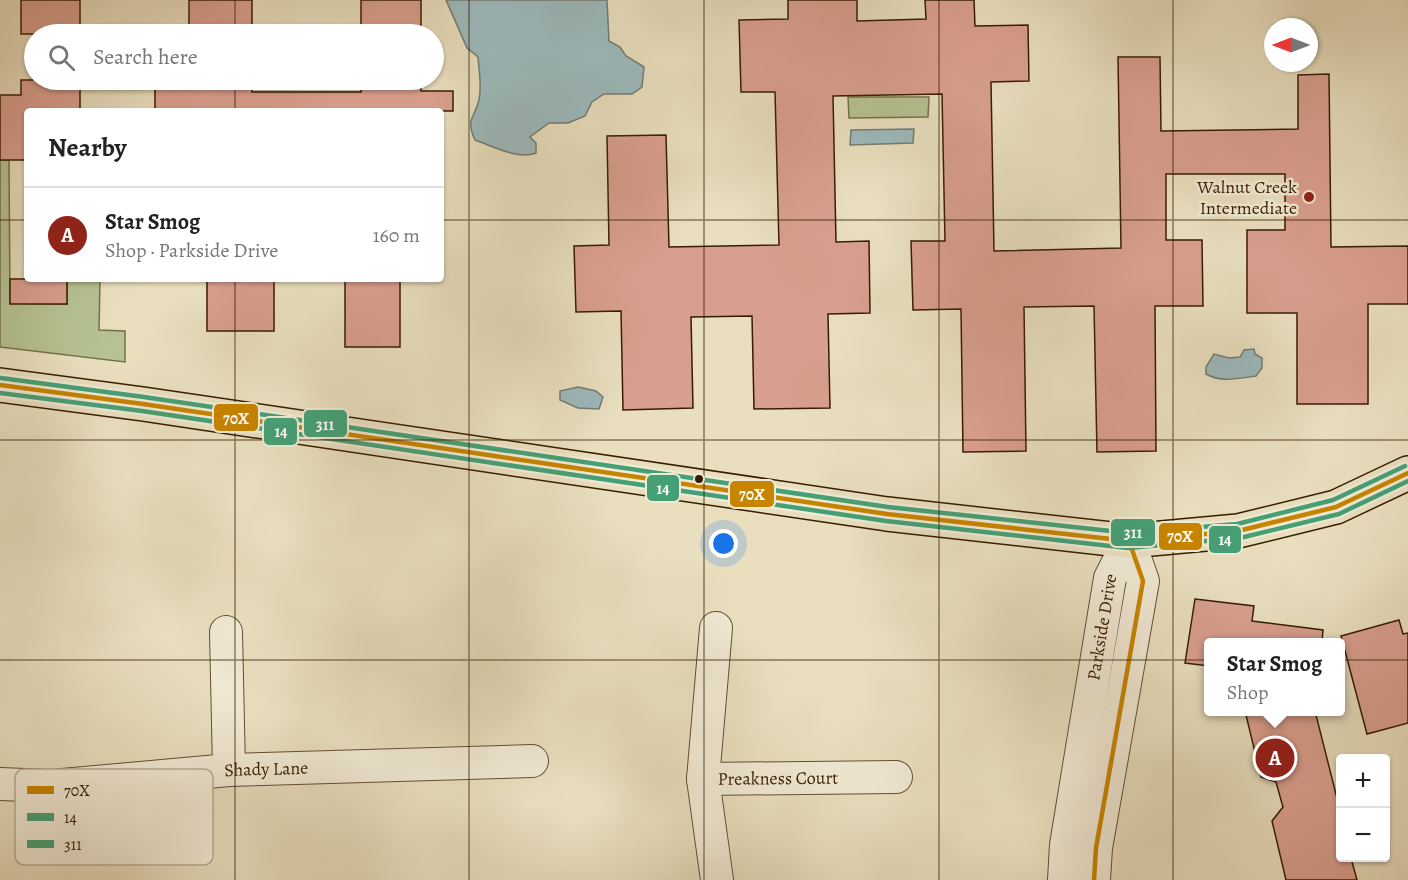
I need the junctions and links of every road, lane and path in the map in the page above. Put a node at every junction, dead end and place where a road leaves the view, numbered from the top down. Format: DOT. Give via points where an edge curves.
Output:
graph roads {
  1 [pos="0,385"];
  2 [pos="1408,473"];
  3 [pos="1129,541"];
  4 [pos="716,628"];
  5 [pos="226,632"];
  6 [pos="532,761"];
  7 [pos="229,770"];
  8 [pos="213,771"];
  9 [pos="896,777"];
  10 [pos="703,779"];
  11 [pos="0,784"];
  12 [pos="15,785"];
  13 [pos="717,880"];
  14 [pos="1064,880"];
  15 [pos="1094,880"];
  1 -- 3 [label="main road" via="887,514"];
  2 -- 3 [label="main road" via="1336,507 1238,531"];
  3 -- 14 [label="street, Parkside Drive" via="1110,578 1066,844"];
  3 -- 15 [label="street, Parkside Drive" via="1143,581 1096,848"];
  4 -- 10 [label="street, Preakness Court"];
  5 -- 7 [label="street"];
  6 -- 7 [label="street, Shady Lane"];
  7 -- 8 [label="street, Shady Lane"];
  9 -- 10 [label="street, Preakness Court"];
  10 -- 13 [label="street"];
  11 -- 12 [label="street, Shady Lane"];
}
